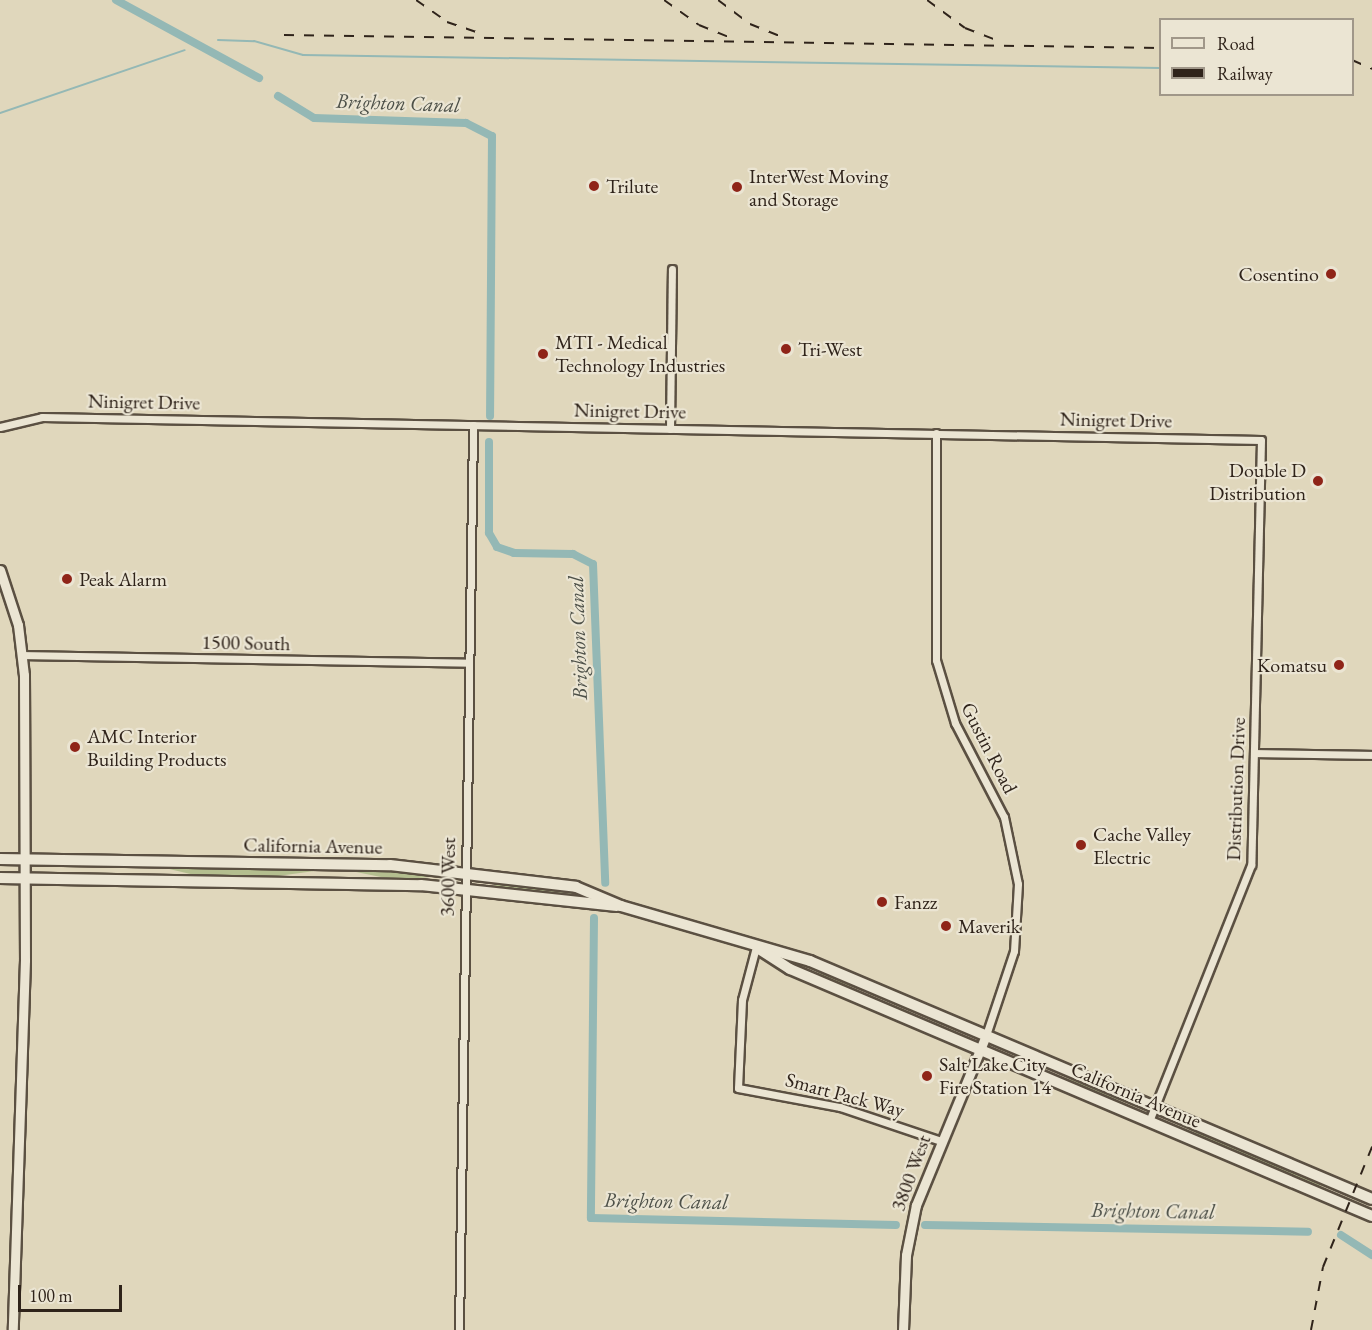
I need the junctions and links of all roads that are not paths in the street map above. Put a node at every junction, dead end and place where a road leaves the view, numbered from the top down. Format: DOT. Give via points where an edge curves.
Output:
graph roads {
  1 [pos="672,269"];
  2 [pos="472,425"];
  3 [pos="0,427"];
  4 [pos="670,429"];
  5 [pos="936,434"];
  6 [pos="1261,440"];
  7 [pos="0,570"];
  8 [pos="23,655"];
  9 [pos="468,663"];
  10 [pos="1255,753"];
  11 [pos="1372,755"];
  12 [pos="0,859"];
  13 [pos="23,860"];
  14 [pos="155,861"];
  15 [pos="336,864"];
  16 [pos="464,870"];
  17 [pos="0,878"];
  18 [pos="23,878"];
  19 [pos="155,881"];
  20 [pos="335,883"];
  21 [pos="464,889"];
  22 [pos="621,906"];
  23 [pos="756,947"];
  24 [pos="986,1035"];
  25 [pos="980,1049"];
  26 [pos="1155,1107"];
  27 [pos="1149,1120"];
  28 [pos="941,1141"];
  29 [pos="1372,1198"];
  30 [pos="1372,1216"];
  31 [pos="13,1330"];
  32 [pos="459,1330"];
  33 [pos="903,1330"];
  1 -- 4 [label="street"];
  2 -- 3 [label="street, Ninigret Drive" via="42,417"];
  2 -- 4 [label="street, Ninigret Drive"];
  2 -- 9 [label="street, 3600 West"];
  4 -- 5 [label="street, Ninigret Drive"];
  5 -- 6 [label="street, Ninigret Drive"];
  5 -- 24 [label="street, Gustin Road" via="936,660 955,723 1004,816 1018,884 1014,951"];
  6 -- 10 [label="street, Distribution Drive"];
  7 -- 8 [label="street"];
  8 -- 9 [label="street, 1500 South"];
  8 -- 13 [label="street"];
  9 -- 16 [label="street, 3600 West"];
  10 -- 11 [label="street"];
  10 -- 26 [label="street, Distribution Drive" via="1250,873"];
  12 -- 13 [label="main road, California Avenue"];
  13 -- 14 [label="main road, California Avenue"];
  13 -- 18 [label="street"];
  14 -- 15 [label="main road, California Avenue"];
  14 -- 19 [label="main road"];
  15 -- 16 [label="main road, California Avenue"];
  15 -- 20 [label="main road"];
  16 -- 21 [label="street, 3600 West"];
  16 -- 22 [label="main road, California Avenue" via="576,887"];
  17 -- 18 [label="main road, California Avenue"];
  18 -- 19 [label="main road, California Avenue"];
  18 -- 31 [label="street" via="21,1208"];
  19 -- 20 [label="main road, California Avenue"];
  20 -- 21 [label="main road, California Avenue"];
  21 -- 22 [label="main road, California Avenue"];
  21 -- 32 [label="street, 3600 West"];
  22 -- 23 [label="main road, California Avenue"];
  23 -- 24 [label="main road, California Avenue" via="816,964"];
  23 -- 25 [label="main road, California Avenue" via="790,969"];
  23 -- 28 [label="street, Smart Pack Way" via="742,1000 738,1088 840,1107"];
  24 -- 25 [label="street, 3800 West"];
  24 -- 26 [label="main road, California Avenue"];
  25 -- 27 [label="main road, California Avenue"];
  25 -- 28 [label="street, 3800 West"];
  26 -- 27 [label="street, Distribution Drive"];
  26 -- 29 [label="main road, California Avenue"];
  27 -- 30 [label="main road, California Avenue"];
  28 -- 33 [label="street, 3800 West" via="909,1236"];
}
